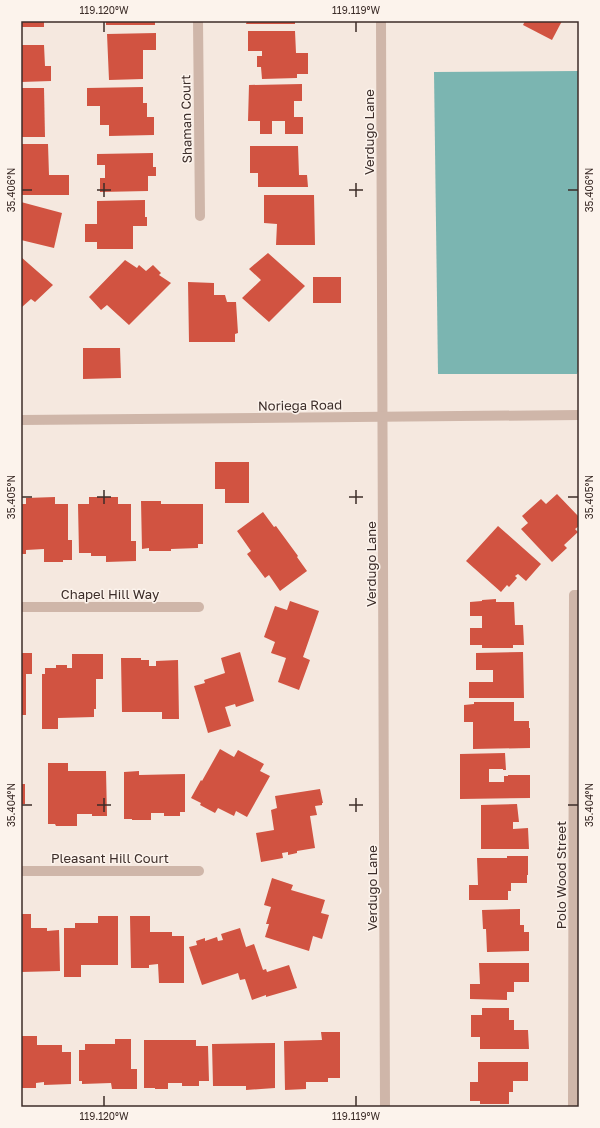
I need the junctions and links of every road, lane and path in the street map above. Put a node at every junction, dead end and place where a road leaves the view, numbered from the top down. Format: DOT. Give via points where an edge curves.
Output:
graph roads {
  1 [pos="198,21"];
  2 [pos="381,21"];
  3 [pos="200,216"];
  4 [pos="579,415"];
  5 [pos="383,417"];
  6 [pos="21,420"];
  7 [pos="577,595"];
  8 [pos="21,607"];
  9 [pos="199,607"];
  10 [pos="21,871"];
  11 [pos="199,871"];
  12 [pos="385,1107"];
  13 [pos="573,1107"];
  1 -- 3 [label="street, Shaman Court"];
  2 -- 5 [label="street, Verdugo Lane"];
  4 -- 5 [label="street, Noriega Road"];
  5 -- 6 [label="street, Noriega Road"];
  5 -- 12 [label="street, Verdugo Lane"];
  7 -- 13 [label="street, Polo Wood Street"];
  8 -- 9 [label="street, Chapel Hill Way"];
  10 -- 11 [label="street, Pleasant Hill Court"];
}
